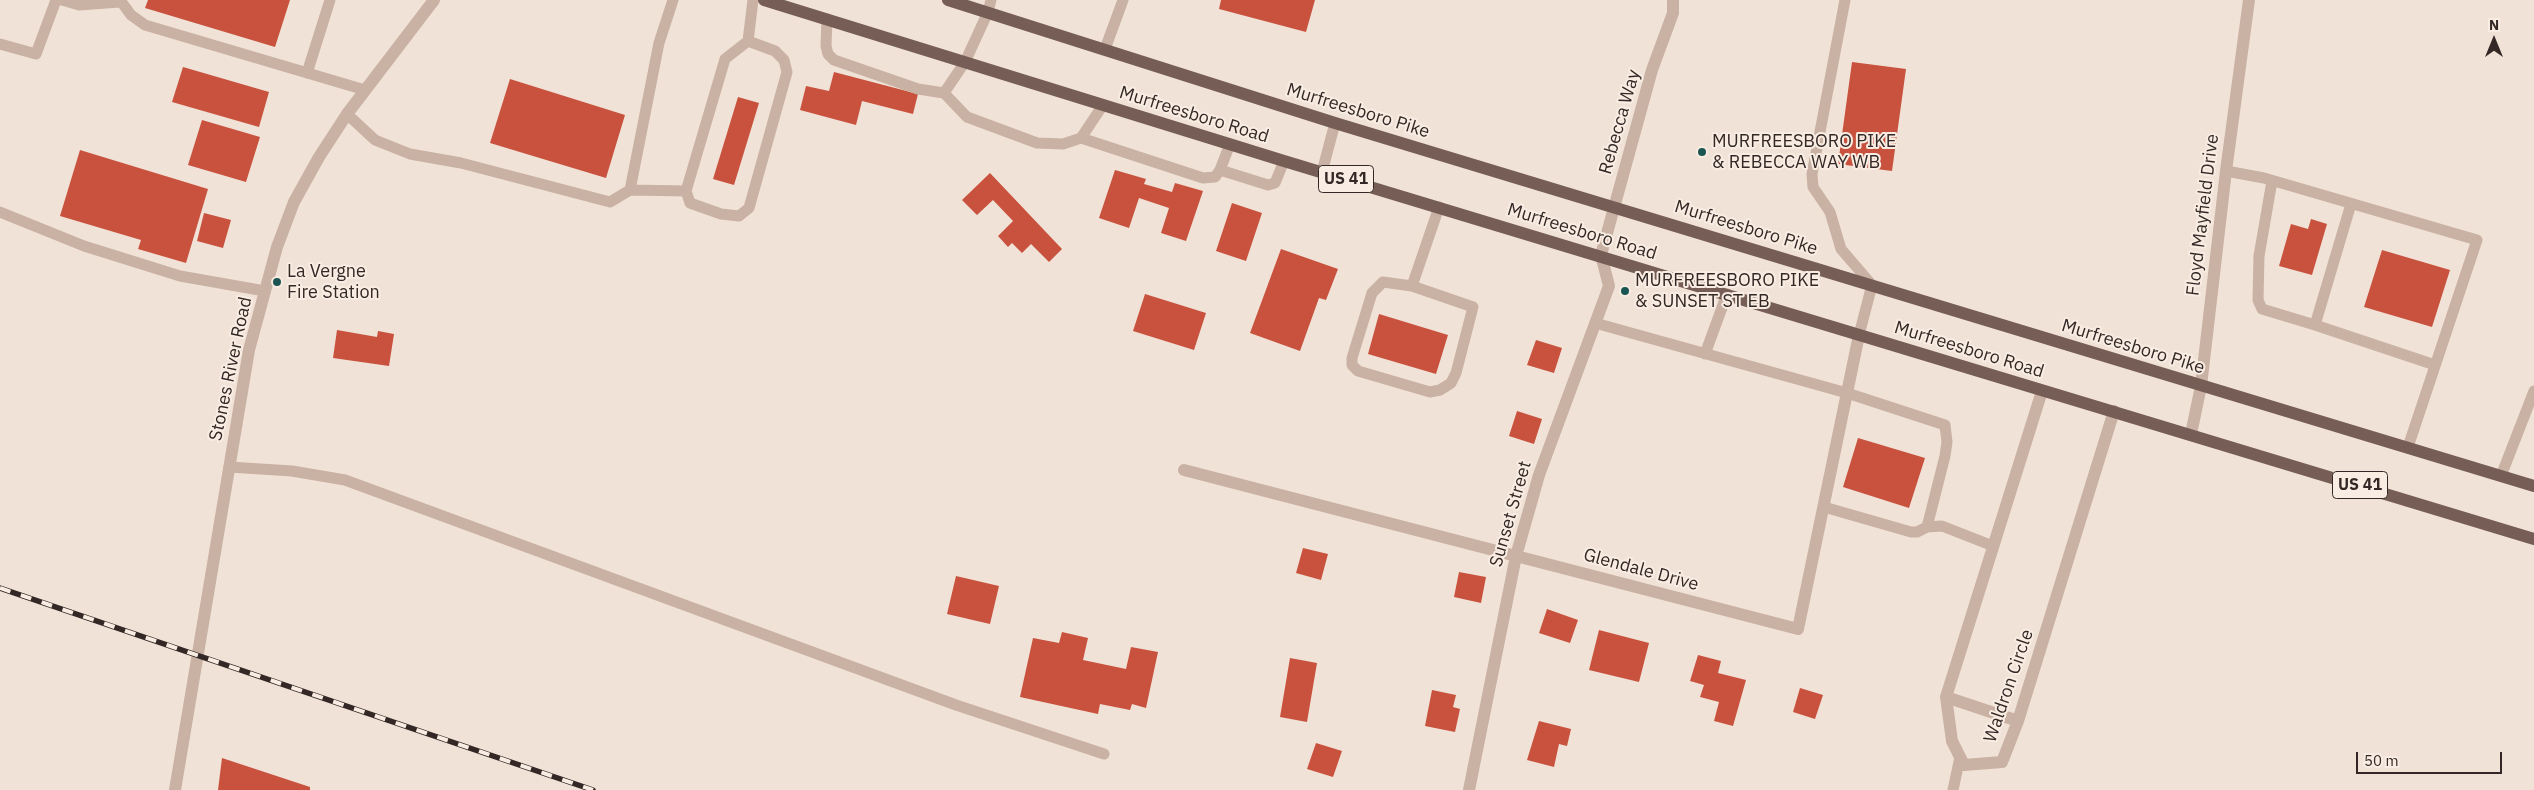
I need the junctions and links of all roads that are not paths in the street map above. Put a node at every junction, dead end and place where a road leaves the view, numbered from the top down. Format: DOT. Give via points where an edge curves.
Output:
graph roads {
  1 [pos="56,0"];
  2 [pos="62,0"];
  3 [pos="330,0"];
  4 [pos="434,0"];
  5 [pos="673,0"];
  6 [pos="754,0"];
  7 [pos="764,0"];
  8 [pos="948,0"];
  9 [pos="1123,0"];
  10 [pos="1673,0"];
  11 [pos="1845,0"];
  12 [pos="2248,0"];
  13 [pos="120,1"];
  14 [pos="990,6"];
  15 [pos="827,19"];
  16 [pos="748,41"];
  17 [pos="0,44"];
  18 [pos="1105,49"];
  19 [pos="965,62"];
  20 [pos="307,73"];
  21 [pos="365,90"];
  22 [pos="944,93"];
  23 [pos="1103,105"];
  24 [pos="347,114"];
  25 [pos="1336,123"];
  26 [pos="1081,138"];
  27 [pos="1230,144"];
  28 [pos="1284,161"];
  29 [pos="1220,170"];
  30 [pos="2226,171"];
  31 [pos="1322,172"];
  32 [pos="2272,181"];
  33 [pos="630,190"];
  34 [pos="686,191"];
  35 [pos="2351,204"];
  36 [pos="1439,207"];
  37 [pos="1614,207"];
  38 [pos="0,212"];
  39 [pos="1601,255"];
  40 [pos="1872,285"];
  41 [pos="1412,286"];
  42 [pos="265,291"];
  43 [pos="1726,294"];
  44 [pos="1595,323"];
  45 [pos="2315,325"];
  46 [pos="1860,334"];
  47 [pos="1706,354"];
  48 [pos="2435,365"];
  49 [pos="2201,386"];
  50 [pos="2042,391"];
  51 [pos="2534,391"];
  52 [pos="1847,393"];
  53 [pos="2114,411"];
  54 [pos="2191,434"];
  55 [pos="2408,447"];
  56 [pos="229,467"];
  57 [pos="1184,470"];
  58 [pos="2501,476"];
  59 [pos="2534,486"];
  60 [pos="1824,507"];
  61 [pos="1927,527"];
  62 [pos="2534,539"];
  63 [pos="1994,546"];
  64 [pos="1516,556"];
  65 [pos="1946,696"];
  66 [pos="2018,721"];
  67 [pos="1104,754"];
  68 [pos="1960,757"];
  69 [pos="175,790"];
  70 [pos="1468,790"];
  71 [pos="1953,790"];
  1 -- 17 [label="lane" via="36,54"];
  2 -- 13 [label="lane" via="79,5"];
  3 -- 20 [label="lane"];
  4 -- 21 [label="street, Stones River Road"];
  5 -- 33 [label="lane" via="660,43"];
  6 -- 16 [label="lane"];
  7 -- 15 [label="main road, Murfreesboro Road / US 41"];
  8 -- 14 [label="main road, Murfreesboro Pike"];
  9 -- 18 [label="lane"];
  10 -- 37 [label="street, Rebecca Way" via="1673,14 1652,70"];
  11 -- 40 [label="lane" via="1812,174 1813,187 1830,212 1841,249"];
  12 -- 30 [label="street, Floyd Mayfield Drive"];
  13 -- 20 [label="lane" via="131,15 145,24"];
  14 -- 18 [label="main road, Murfreesboro Pike"];
  14 -- 19 [label="lane"];
  15 -- 19 [label="main road, Murfreesboro Road / US 41"];
  15 -- 22 [label="lane" via="826,46 834,60 918,89"];
  16 -- 34 [label="lane" via="725,59"];
  16 -- 34 [label="lane" via="775,51 784,60 787,72 749,208 739,216 721,214 690,203"];
  18 -- 25 [label="main road, Murfreesboro Pike"];
  19 -- 22 [label="lane"];
  19 -- 23 [label="main road, Murfreesboro Road / US 41"];
  20 -- 21 [label="lane"];
  21 -- 24 [label="street, Stones River Road"];
  22 -- 26 [label="lane" via="967,117 1037,143 1063,144"];
  23 -- 26 [label="lane"];
  23 -- 27 [label="main road, Murfreesboro Road / US 41"];
  24 -- 33 [label="lane" via="375,140 410,154 610,202"];
  24 -- 42 [label="street, Stones River Road" via="294,202"];
  25 -- 31 [label="lane"];
  25 -- 37 [label="main road, Murfreesboro Pike"];
  26 -- 29 [label="lane" via="1203,178 1215,177"];
  27 -- 28 [label="main road, Murfreesboro Road / US 41"];
  27 -- 29 [label="lane"];
  28 -- 29 [label="lane" via="1275,183 1268,185"];
  28 -- 31 [label="main road, Murfreesboro Road / US 41"];
  30 -- 32 [label="lane"];
  30 -- 49 [label="street, Floyd Mayfield Drive"];
  31 -- 36 [label="main road, Murfreesboro Road / US 41"];
  32 -- 35 [label="lane"];
  32 -- 45 [label="lane" via="2259,256 2258,300 2262,309"];
  33 -- 34 [label="lane"];
  35 -- 45 [label="lane"];
  35 -- 48 [label="lane" via="2477,240"];
  36 -- 39 [label="main road, Murfreesboro Road / US 41"];
  36 -- 41 [label="lane"];
  37 -- 39 [label="street, Rebecca Way"];
  37 -- 40 [label="main road, Murfreesboro Pike"];
  38 -- 42 [label="lane" via="84,246 180,276"];
  39 -- 43 [label="main road, Murfreesboro Road / US 41"];
  39 -- 44 [label="street, Sunset Street" via="1609,286"];
  40 -- 46 [label="lane"];
  40 -- 49 [label="main road, Murfreesboro Pike"];
  41 -- 41 [label="lane" via="1383,282 1372,293 1352,365 1358,371 1430,392 1440,390 1451,383 1456,373 1473,307"];
  42 -- 56 [label="street, Stones River Road" via="249,350"];
  43 -- 46 [label="main road, Murfreesboro Road / US 41"];
  43 -- 47 [label="lane"];
  44 -- 47 [label="lane"];
  44 -- 64 [label="street, Sunset Street" via="1539,475"];
  45 -- 48 [label="lane"];
  46 -- 50 [label="main road, Murfreesboro Road / US 41"];
  46 -- 52 [label="street, Glendale Drive"];
  47 -- 52 [label="lane"];
  48 -- 55 [label="lane"];
  49 -- 54 [label="street, Floyd Mayfield Drive"];
  49 -- 55 [label="main road, Murfreesboro Pike"];
  50 -- 53 [label="main road, Murfreesboro Road / US 41"];
  50 -- 63 [label="street, Waldron Circle"];
  51 -- 58 [label="lane"];
  52 -- 60 [label="street, Glendale Drive"];
  52 -- 61 [label="lane" via="1945,425 1945,456"];
  53 -- 54 [label="main road, Murfreesboro Road / US 41"];
  53 -- 66 [label="street, Waldron Circle"];
  54 -- 62 [label="main road, Murfreesboro Road / US 41"];
  55 -- 58 [label="main road, Murfreesboro Pike"];
  56 -- 67 [label="lane" via="292,471 345,480 956,705"];
  56 -- 69 [label="street, Stones River Road"];
  57 -- 64 [label="street, Glendale Drive"];
  58 -- 59 [label="main road, Murfreesboro Pike"];
  60 -- 61 [label="lane" via="1911,532"];
  60 -- 64 [label="street, Glendale Drive" via="1798,629"];
  61 -- 63 [label="lane" via="1942,526"];
  63 -- 65 [label="street, Waldron Circle"];
  64 -- 70 [label="street, Sunset Street"];
  65 -- 66 [label="street"];
  65 -- 68 [label="street, Waldron Circle" via="1952,741"];
  66 -- 68 [label="street, Waldron Circle" via="2002,762 1964,765"];
  68 -- 71 [label="lane"];
}
